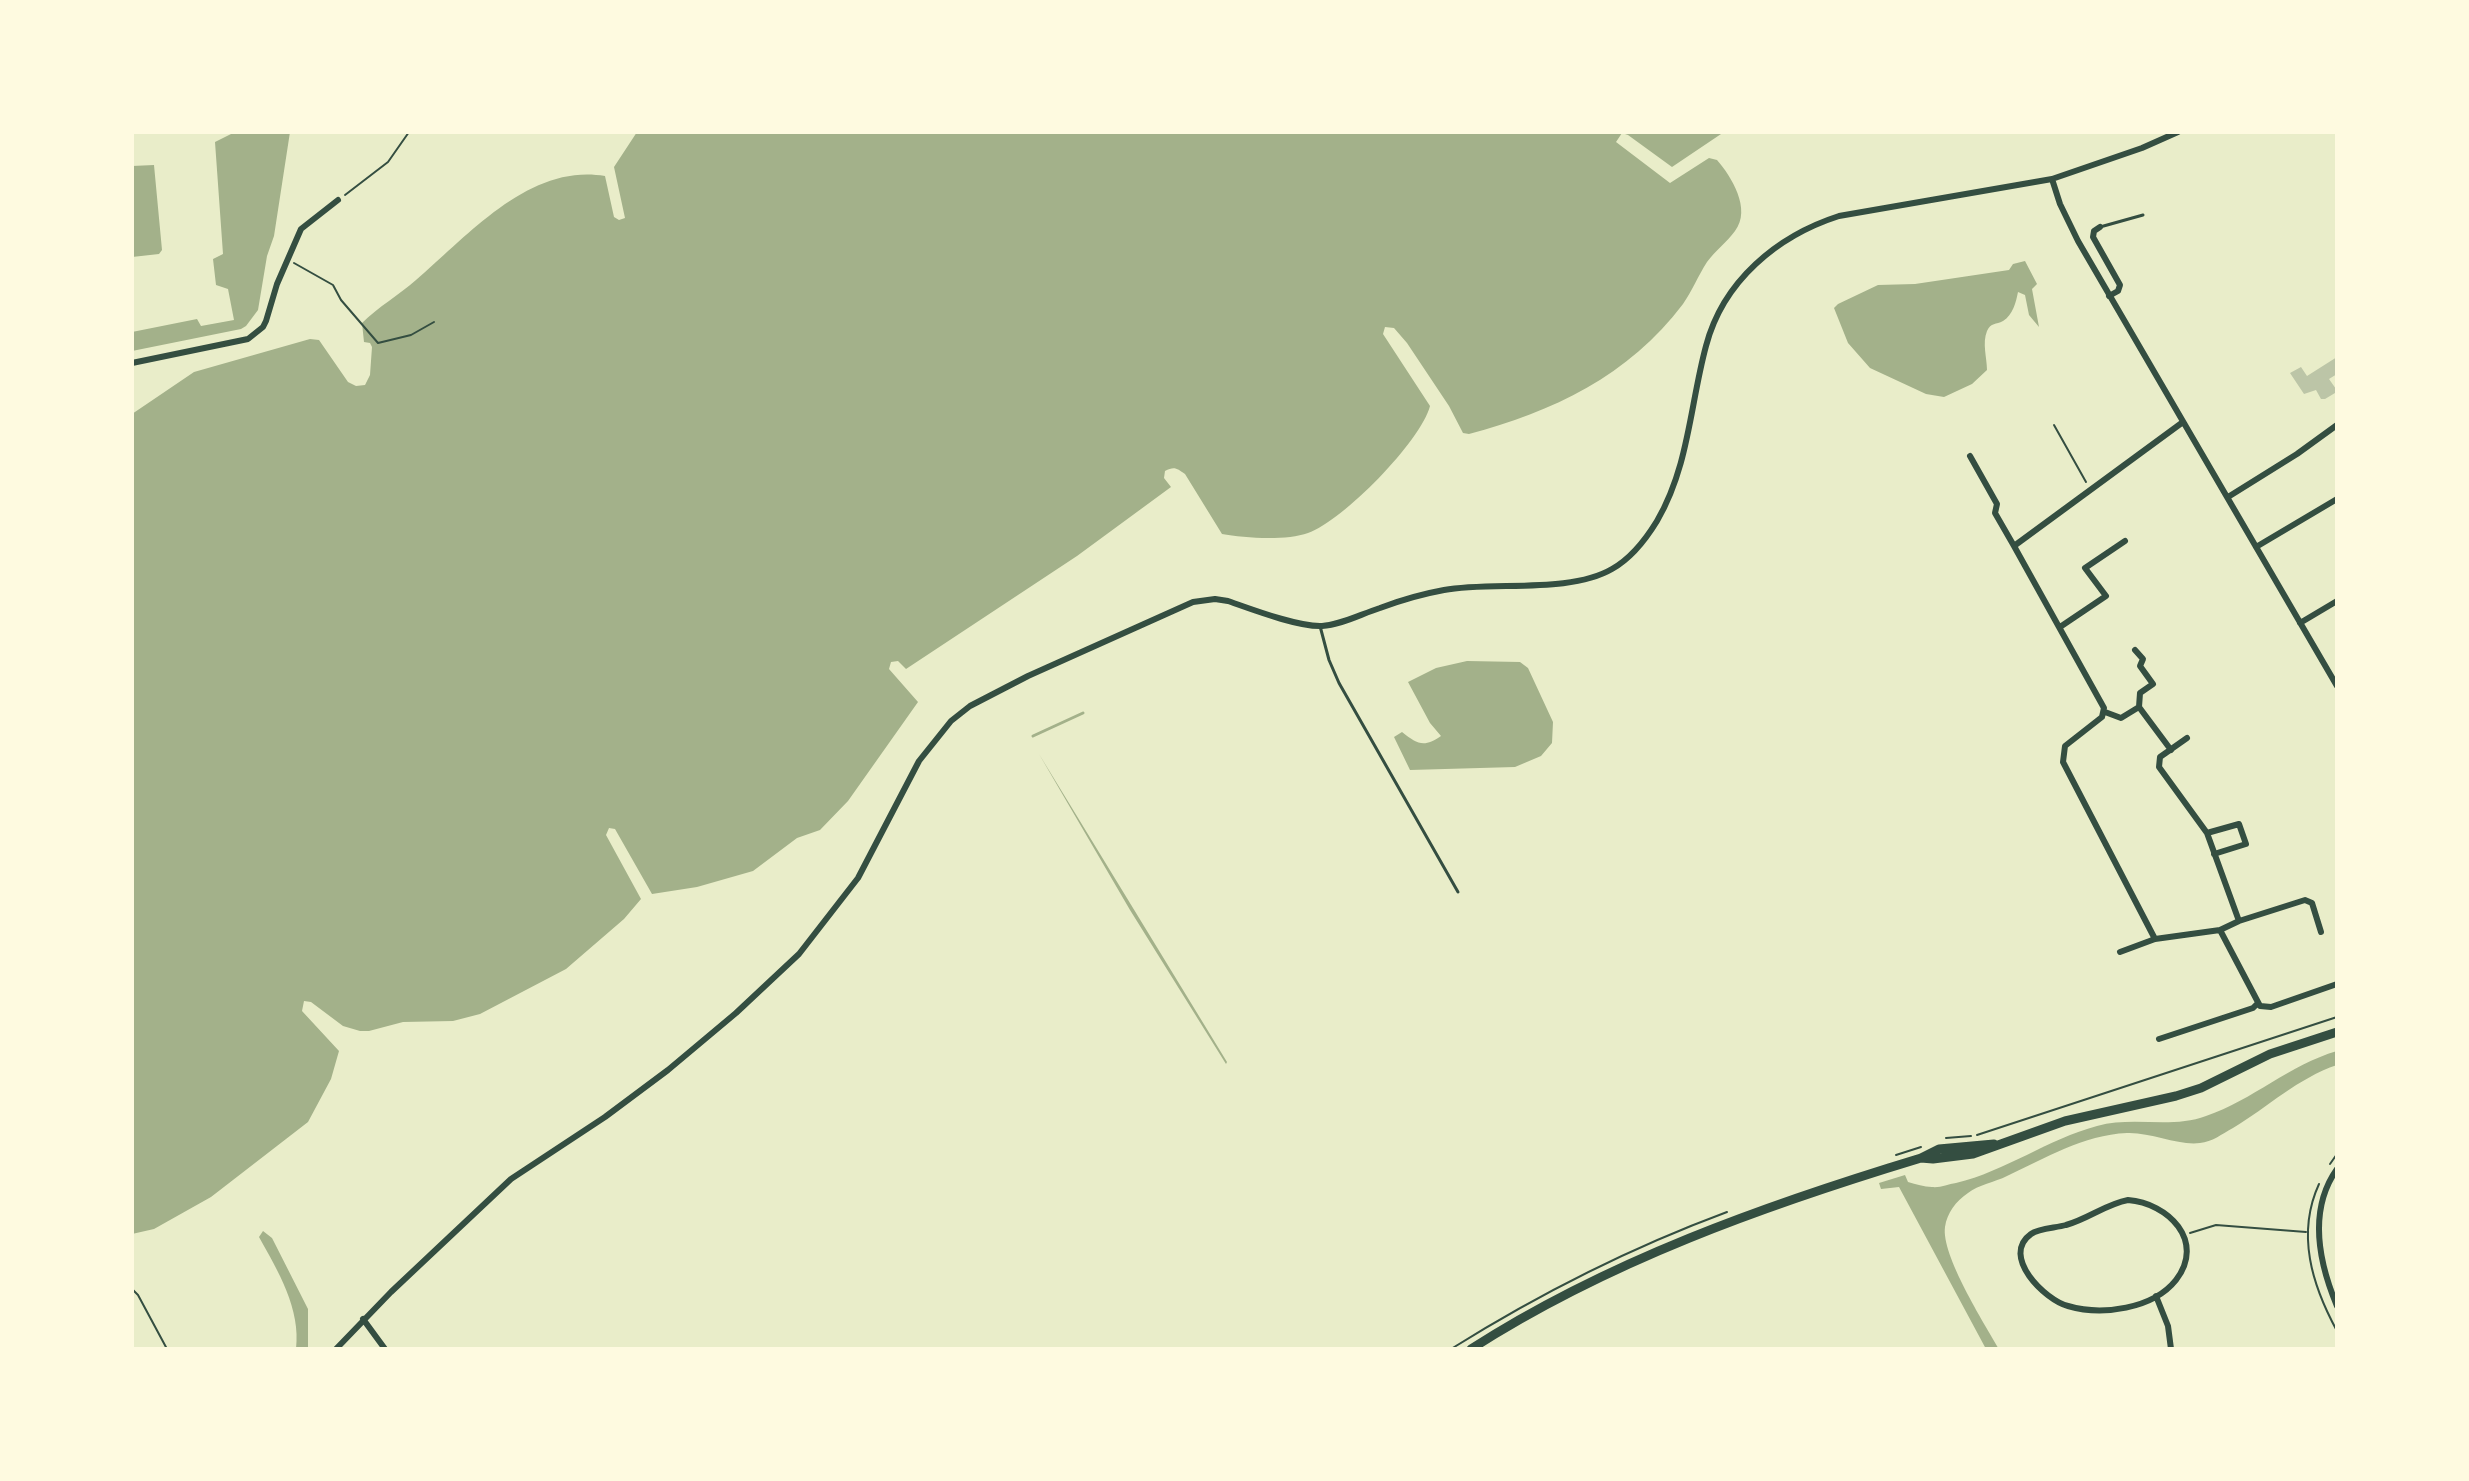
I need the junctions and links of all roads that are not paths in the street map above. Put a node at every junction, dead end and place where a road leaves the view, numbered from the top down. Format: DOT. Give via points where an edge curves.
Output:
graph roads {
  1 [pos="2178,132"];
  2 [pos="2052,179"];
  3 [pos="338,200"];
  4 [pos="2143,215"];
  5 [pos="2100,227"];
  6 [pos="2109,296"];
  7 [pos="132,363"];
  8 [pos="2183,422"];
  9 [pos="2337,425"];
  10 [pos="1970,456"];
  11 [pos="2228,497"];
  12 [pos="2337,499"];
  13 [pos="2125,541"];
  14 [pos="2014,546"];
  15 [pos="2256,547"];
  16 [pos="2337,601"];
  17 [pos="2300,623"];
  18 [pos="1320,626"];
  19 [pos="2060,627"];
  20 [pos="2135,650"];
  21 [pos="2337,686"];
  22 [pos="2139,707"];
  23 [pos="2105,712"];
  24 [pos="2187,738"];
  25 [pos="2171,750"];
  26 [pos="2207,833"];
  27 [pos="2214,854"];
  28 [pos="1458,892"];
  29 [pos="2239,921"];
  30 [pos="2220,930"];
  31 [pos="2321,932"];
  32 [pos="2155,939"];
  33 [pos="2120,952"];
  34 [pos="2337,984"];
  35 [pos="2257,1004"];
  36 [pos="2337,1032"];
  37 [pos="2159,1039"];
  38 [pos="2337,1169"];
  39 [pos="2156,1296"];
  40 [pos="2337,1306"];
  41 [pos="363,1319"];
  42 [pos="336,1349"];
  43 [pos="385,1349"];
  44 [pos="1471,1349"];
  45 [pos="2171,1349"];
  1 -- 2 [label="street"];
  2 -- 6 [label="street" via="2072,230"];
  2 -- 18 [label="street" via="1839,216 1791,237 1759,260 1726,300 1710,331 1671,492 1650,531 1612,569 1575,581 1446,590"];
  3 -- 7 [label="street" via="301,229 256,335"];
  4 -- 5 [label="lane"];
  5 -- 6 [label="street" via="2093,237 2120,285"];
  6 -- 8 [label="street"];
  8 -- 11 [label="street"];
  8 -- 14 [label="street"];
  9 -- 11 [label="street"];
  10 -- 14 [label="street"];
  11 -- 15 [label="street"];
  12 -- 15 [label="street"];
  13 -- 19 [label="street" via="2085,568 2106,596"];
  14 -- 19 [label="street"];
  15 -- 17 [label="street"];
  16 -- 17 [label="street"];
  17 -- 21 [label="street"];
  18 -- 28 [label="lane" via="1339,683"];
  18 -- 41 [label="street" via="1228,601 1193,602 970,706 919,761 858,878 790,963 668,1070 511,1179"];
  19 -- 23 [label="street"];
  20 -- 22 [label="street" via="2153,684 2140,693"];
  22 -- 23 [label="street" via="2121,718"];
  22 -- 25 [label="street"];
  23 -- 32 [label="street" via="2068,741 2063,762"];
  24 -- 25 [label="street"];
  25 -- 26 [label="street" via="2160,757 2159,767"];
  26 -- 27 [label="street"];
  26 -- 27 [label="street" via="2239,824 2246,844"];
  27 -- 29 [label="street"];
  29 -- 30 [label="street"];
  29 -- 31 [label="street" via="2305,900 2312,903"];
  30 -- 32 [label="street"];
  30 -- 35 [label="street"];
  32 -- 33 [label="street"];
  34 -- 35 [label="street" via="2271,1007"];
  35 -- 37 [label="street"];
  36 -- 44 [label="main road" via="2270,1054 2176,1096 2083,1116 1994,1144 1939,1149 1680,1242 1577,1288"];
  38 -- 40 [label="street" via="2324,1194 2319,1233"];
  39 -- 39 [label="street" via="2111,1310 2066,1306 2030,1277 2021,1247 2033,1232 2079,1221 2128,1200 2151,1204 2174,1221 2185,1250 2182,1269"];
  39 -- 45 [label="street"];
  41 -- 42 [label="street"];
  41 -- 43 [label="street"];
}
